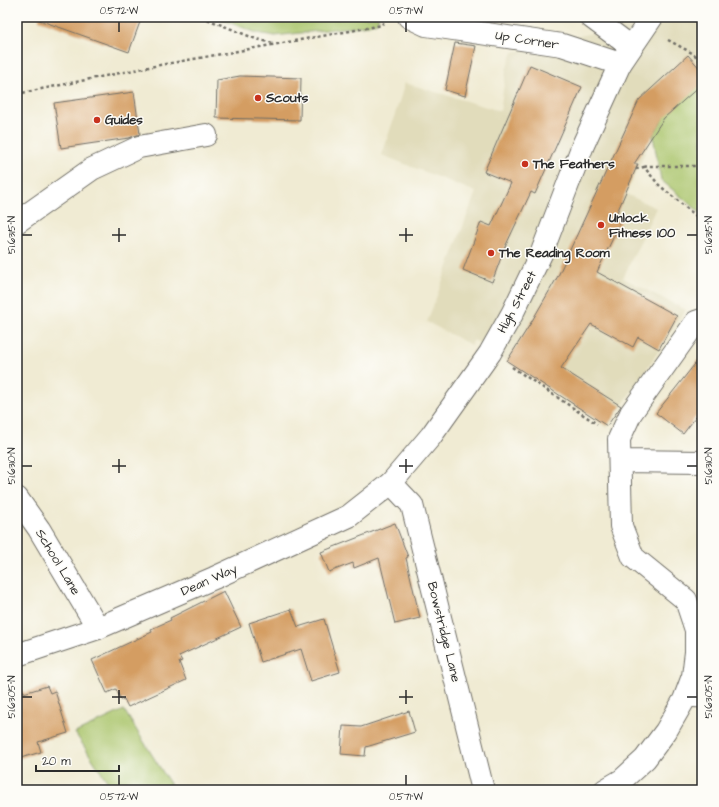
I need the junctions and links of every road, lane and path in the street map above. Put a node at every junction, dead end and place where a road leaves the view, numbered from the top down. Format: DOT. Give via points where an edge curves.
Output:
graph roads {
  1 [pos="202,17"];
  2 [pos="387,17"];
  3 [pos="409,17"];
  4 [pos="591,17"];
  5 [pos="648,22"];
  6 [pos="275,44"];
  7 [pos="625,55"];
  8 [pos="702,62"];
  9 [pos="17,94"];
  10 [pos="206,135"];
  11 [pos="702,166"];
  12 [pos="644,167"];
  13 [pos="636,169"];
  14 [pos="702,221"];
  15 [pos="17,222"];
  16 [pos="702,320"];
  17 [pos="490,353"];
  18 [pos="620,439"];
  19 [pos="621,461"];
  20 [pos="702,462"];
  21 [pos="391,483"];
  22 [pos="17,498"];
  23 [pos="698,615"];
  24 [pos="98,628"];
  25 [pos="17,655"];
  26 [pos="693,701"];
  27 [pos="619,787"];
  28 [pos="483,790"];
  1 -- 6 [label="path"];
  2 -- 6 [label="path" via="382,25"];
  3 -- 7 [label="street, Up Corner" via="426,25"];
  4 -- 7 [label="street"];
  5 -- 7 [label="street, High Street"];
  5 -- 8 [label="path"];
  6 -- 9 [label="path"];
  7 -- 17 [label="street, High Street" via="583,145 542,252"];
  10 -- 15 [label="street" via="139,147 92,169"];
  11 -- 12 [label="path"];
  12 -- 13 [label="path"];
  12 -- 14 [label="path" via="659,184"];
  16 -- 18 [label="street" via="696,322 631,413"];
  17 -- 18 [label="path"];
  17 -- 21 [label="street, High Street" via="431,436"];
  18 -- 19 [label="street"];
  19 -- 20 [label="street"];
  19 -- 23 [label="street" via="621,526 633,557 686,600"];
  21 -- 24 [label="street, Dean Way" via="349,516"];
  21 -- 28 [label="street, Bowstridge Lane" via="412,505"];
  22 -- 24 [label="street, School Lane" via="39,529"];
  23 -- 26 [label="street"];
  24 -- 25 [label="street, Dean Way"];
  26 -- 27 [label="street"];
}
